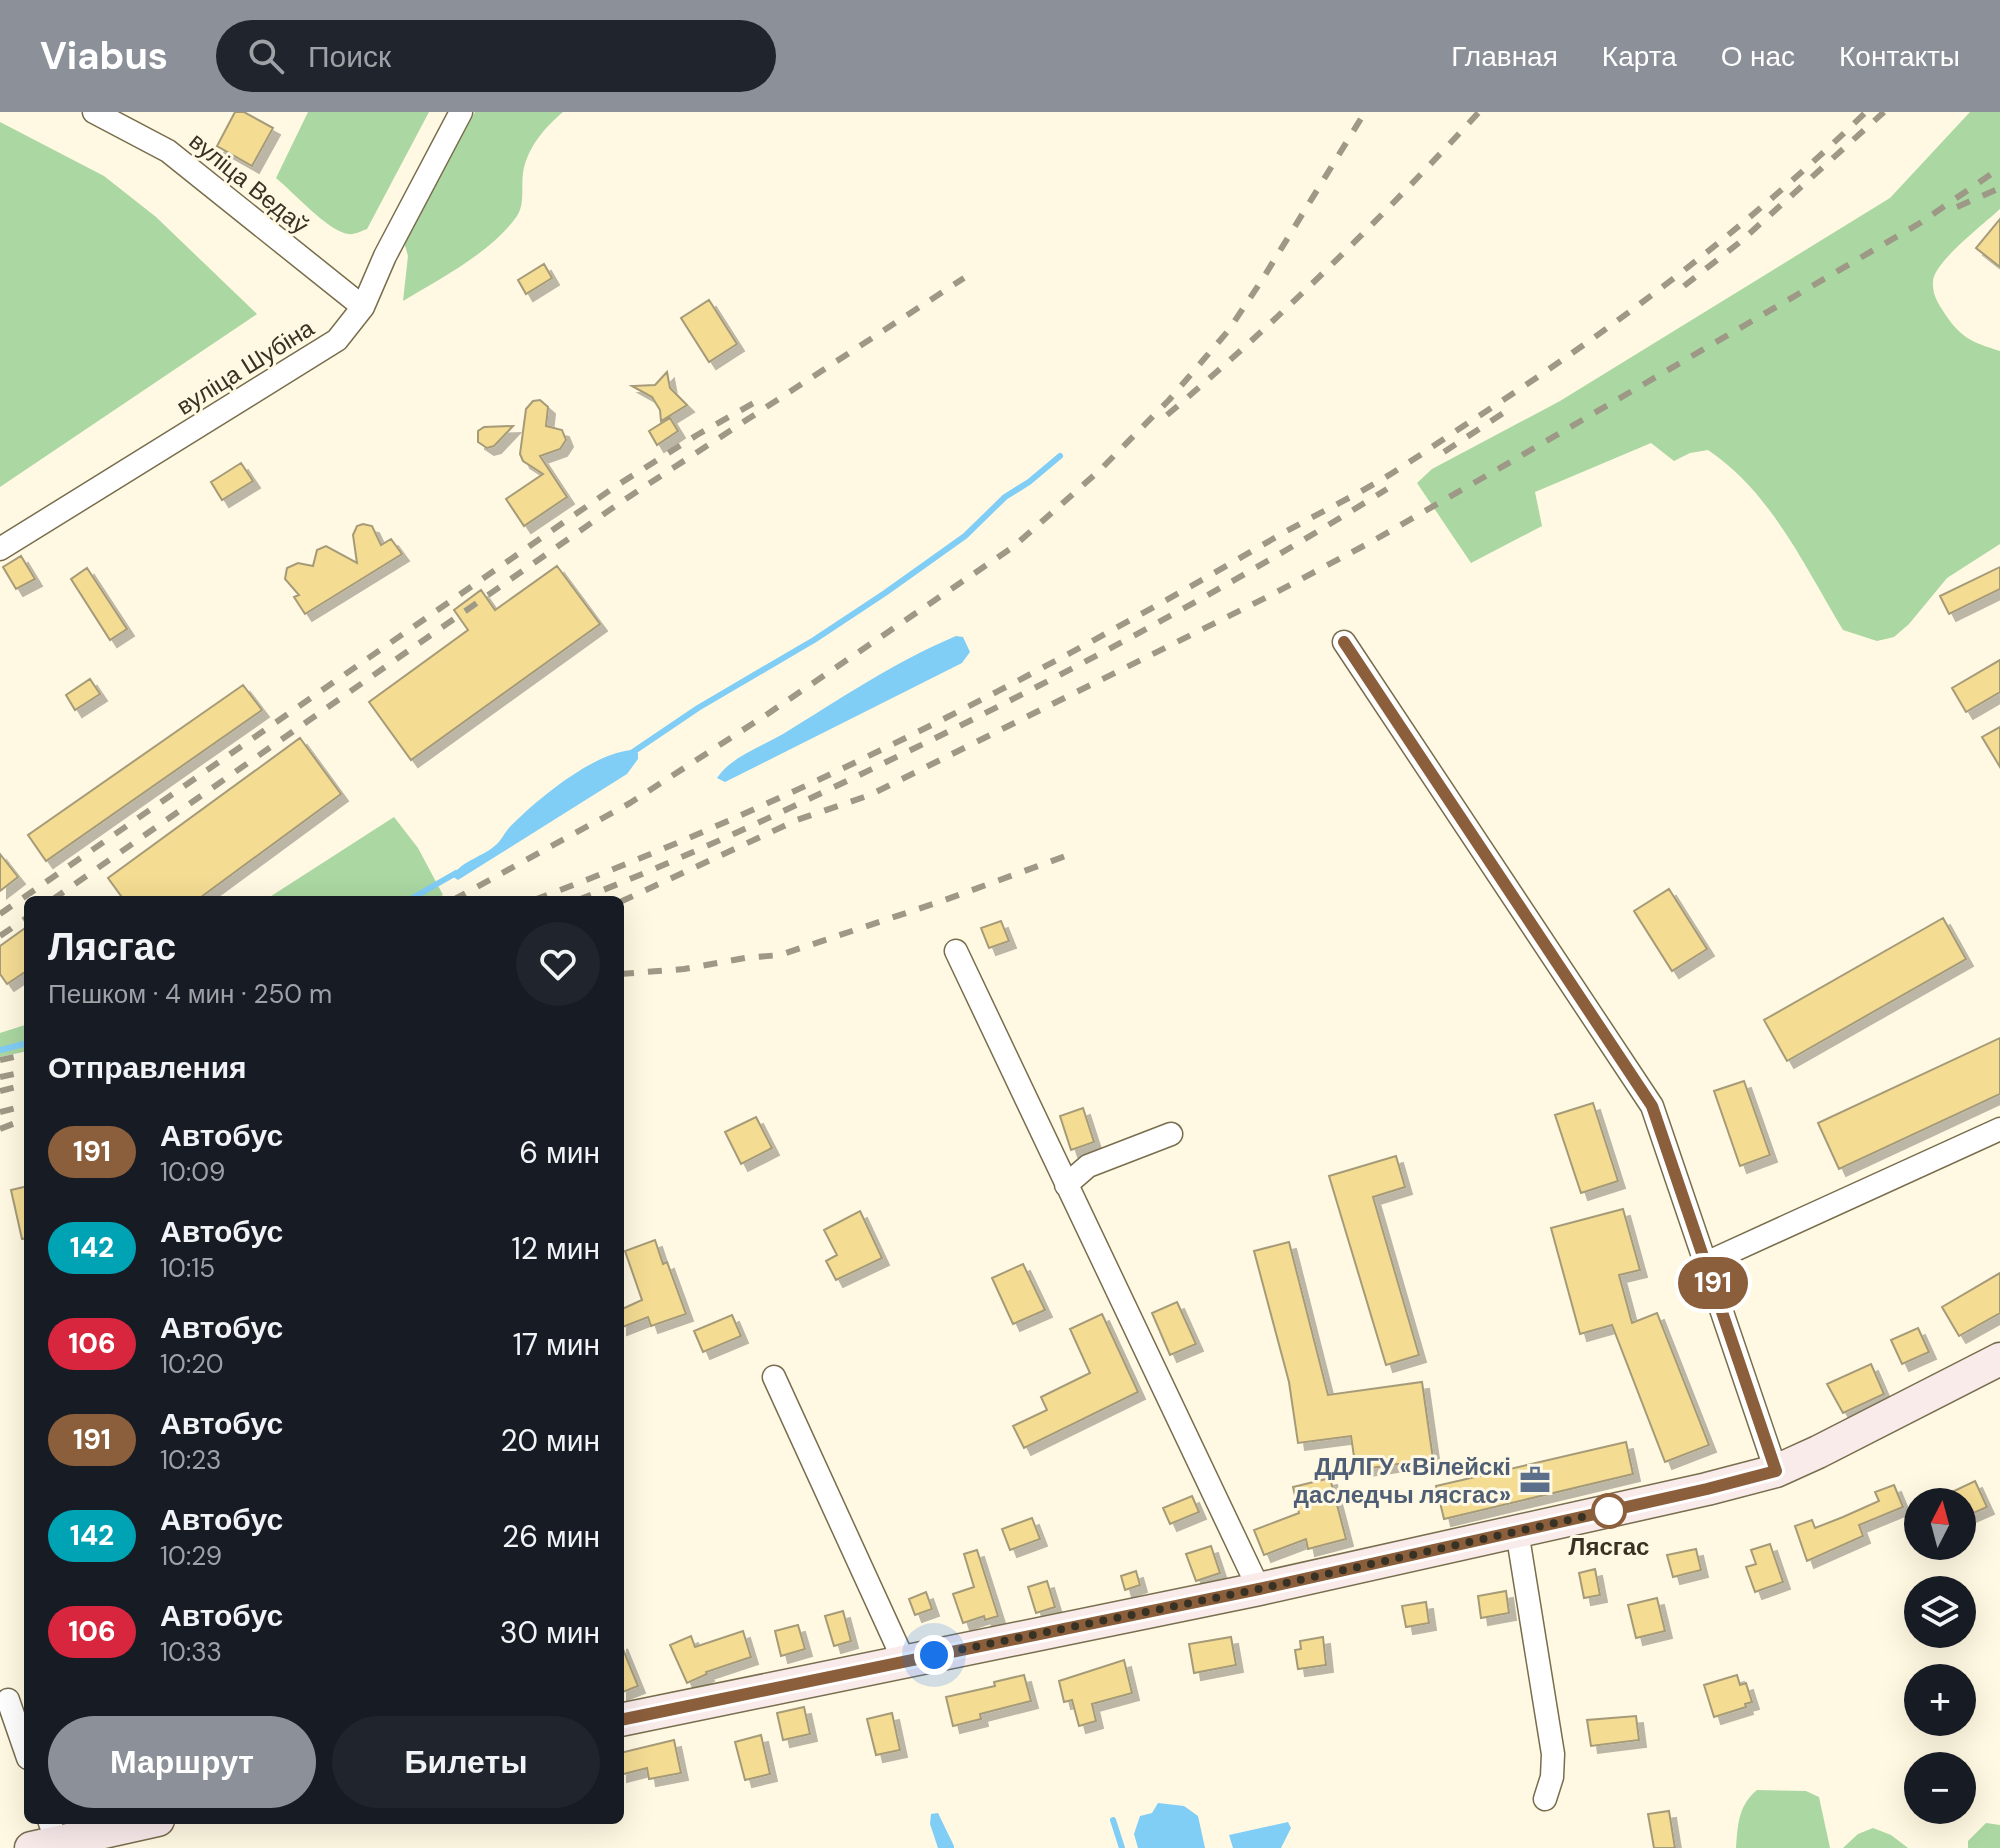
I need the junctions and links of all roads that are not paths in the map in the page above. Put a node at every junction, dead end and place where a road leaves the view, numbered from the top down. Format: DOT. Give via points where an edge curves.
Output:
graph roads {
  1 [pos="94,112"];
  2 [pos="461,112"];
  3 [pos="363,307"];
  4 [pos="0,549"];
  5 [pos="1344,642"];
  6 [pos="956,951"];
  7 [pos="2000,1129"];
  8 [pos="1171,1134"];
  9 [pos="1066,1185"];
  10 [pos="1706,1263"];
  11 [pos="2000,1359"];
  12 [pos="774,1377"];
  13 [pos="1776,1471"];
  14 [pos="1517,1531"];
  15 [pos="1259,1589"];
  16 [pos="904,1661"];
  17 [pos="8,1700"];
  18 [pos="624,1719"];
  19 [pos="24,1746"];
  20 [pos="1545,1799"];
  21 [pos="132,1824"];
  22 [pos="46,1837"];
  1 -- 3 [label="street, вуліца Ведаў" via="168,151"];
  2 -- 3 [label="street, вуліца Шубіна"];
  3 -- 4 [label="street, вуліца Шубіна" via="337,340"];
  5 -- 10 [label="street" via="1652,1106"];
  6 -- 9 [label="street"];
  7 -- 10 [label="street"];
  8 -- 9 [label="street" via="1088,1166"];
  9 -- 15 [label="street"];
  10 -- 13 [label="street"];
  11 -- 13 [label="street"];
  12 -- 16 [label="street"];
  13 -- 14 [label="street"];
  14 -- 15 [label="street"];
  14 -- 20 [label="street" via="1553,1754"];
  15 -- 16 [label="street"];
  16 -- 18 [label="street"];
  17 -- 19 [label="street"];
  21 -- 22 [label="street"];
}
